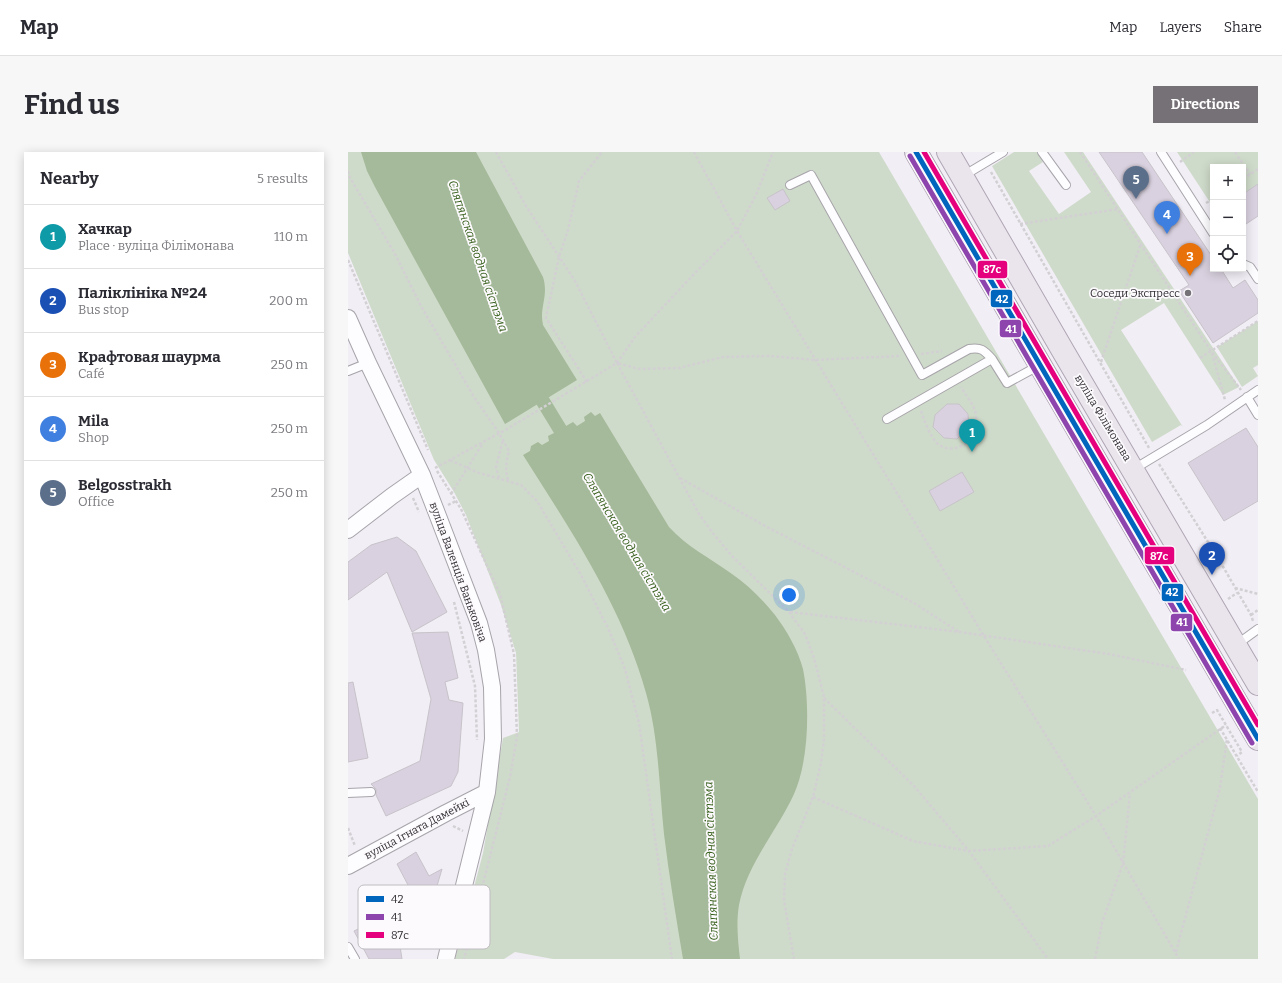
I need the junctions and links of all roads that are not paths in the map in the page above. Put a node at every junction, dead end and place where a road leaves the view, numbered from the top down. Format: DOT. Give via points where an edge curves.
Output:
graph roads {
  1 [pos="916,152"];
  2 [pos="948,152"];
  3 [pos="1004,152"];
  4 [pos="1042,152"];
  5 [pos="1161,152"];
  6 [pos="962,177"];
  7 [pos="790,185"];
  8 [pos="1066,186"];
  9 [pos="1210,228"];
  10 [pos="1246,265"];
  11 [pos="1258,279"];
  12 [pos="348,318"];
  13 [pos="1063,351"];
  14 [pos="992,359"];
  15 [pos="368,363"];
  16 [pos="1040,365"];
  17 [pos="348,371"];
  18 [pos="1258,390"];
  19 [pos="1247,397"];
  20 [pos="1258,416"];
  21 [pos="887,419"];
  22 [pos="1133,470"];
  23 [pos="422,475"];
  24 [pos="1151,500"];
  25 [pos="1127,515"];
  26 [pos="348,530"];
  27 [pos="1257,630"];
  28 [pos="1235,645"];
  29 [pos="1258,684"];
  30 [pos="1258,739"];
  31 [pos="371,792"];
  32 [pos="487,792"];
  33 [pos="348,793"];
  34 [pos="348,866"];
  35 [pos="464,885"];
  36 [pos="348,947"];
  37 [pos="448,949"];
  38 [pos="355,959"];
  39 [pos="446,959"];
  1 -- 16 [label="main road"];
  2 -- 6 [label="main road, вуліца Філімонава"];
  3 -- 6 [label="lane"];
  4 -- 8 [label="lane"];
  5 -- 9 [label="lane"];
  6 -- 13 [label="main road, вуліца Філімонава"];
  7 -- 14 [label="lane" via="811,175 922,374 977,348 984,349"];
  10 -- 11 [label="lane"];
  12 -- 15 [label="street, вуліца Валенція Ваньковіча"];
  13 -- 16 [label="main road"];
  13 -- 22 [label="main road, вуліца Філімонава"];
  14 -- 16 [label="lane" via="1007,383"];
  14 -- 21 [label="lane"];
  15 -- 17 [label="lane"];
  15 -- 23 [label="street, вуліца Валенція Ваньковіча"];
  16 -- 25 [label="main road"];
  18 -- 19 [label="lane"];
  19 -- 20 [label="lane"];
  19 -- 22 [label="lane" via="1207,425"];
  22 -- 24 [label="main road, вуліца Філімонава"];
  23 -- 26 [label="street"];
  23 -- 32 [label="street, вуліца Валенція Ваньковіча" via="479,623 486,650 492,687 493,739"];
  24 -- 25 [label="main road"];
  24 -- 28 [label="main road, вуліца Філімонава"];
  25 -- 30 [label="main road"];
  27 -- 28 [label="lane"];
  28 -- 29 [label="main road, вуліца Філімонава"];
  31 -- 33 [label="lane"];
  32 -- 34 [label="street, вуліца Ігната Дамейкі"];
  32 -- 35 [label="street, вуліца Валенція Ваньковіча"];
  36 -- 38 [label="lane"];
  37 -- 39 [label="street, вуліца Валенція Ваньковіча"];
}
